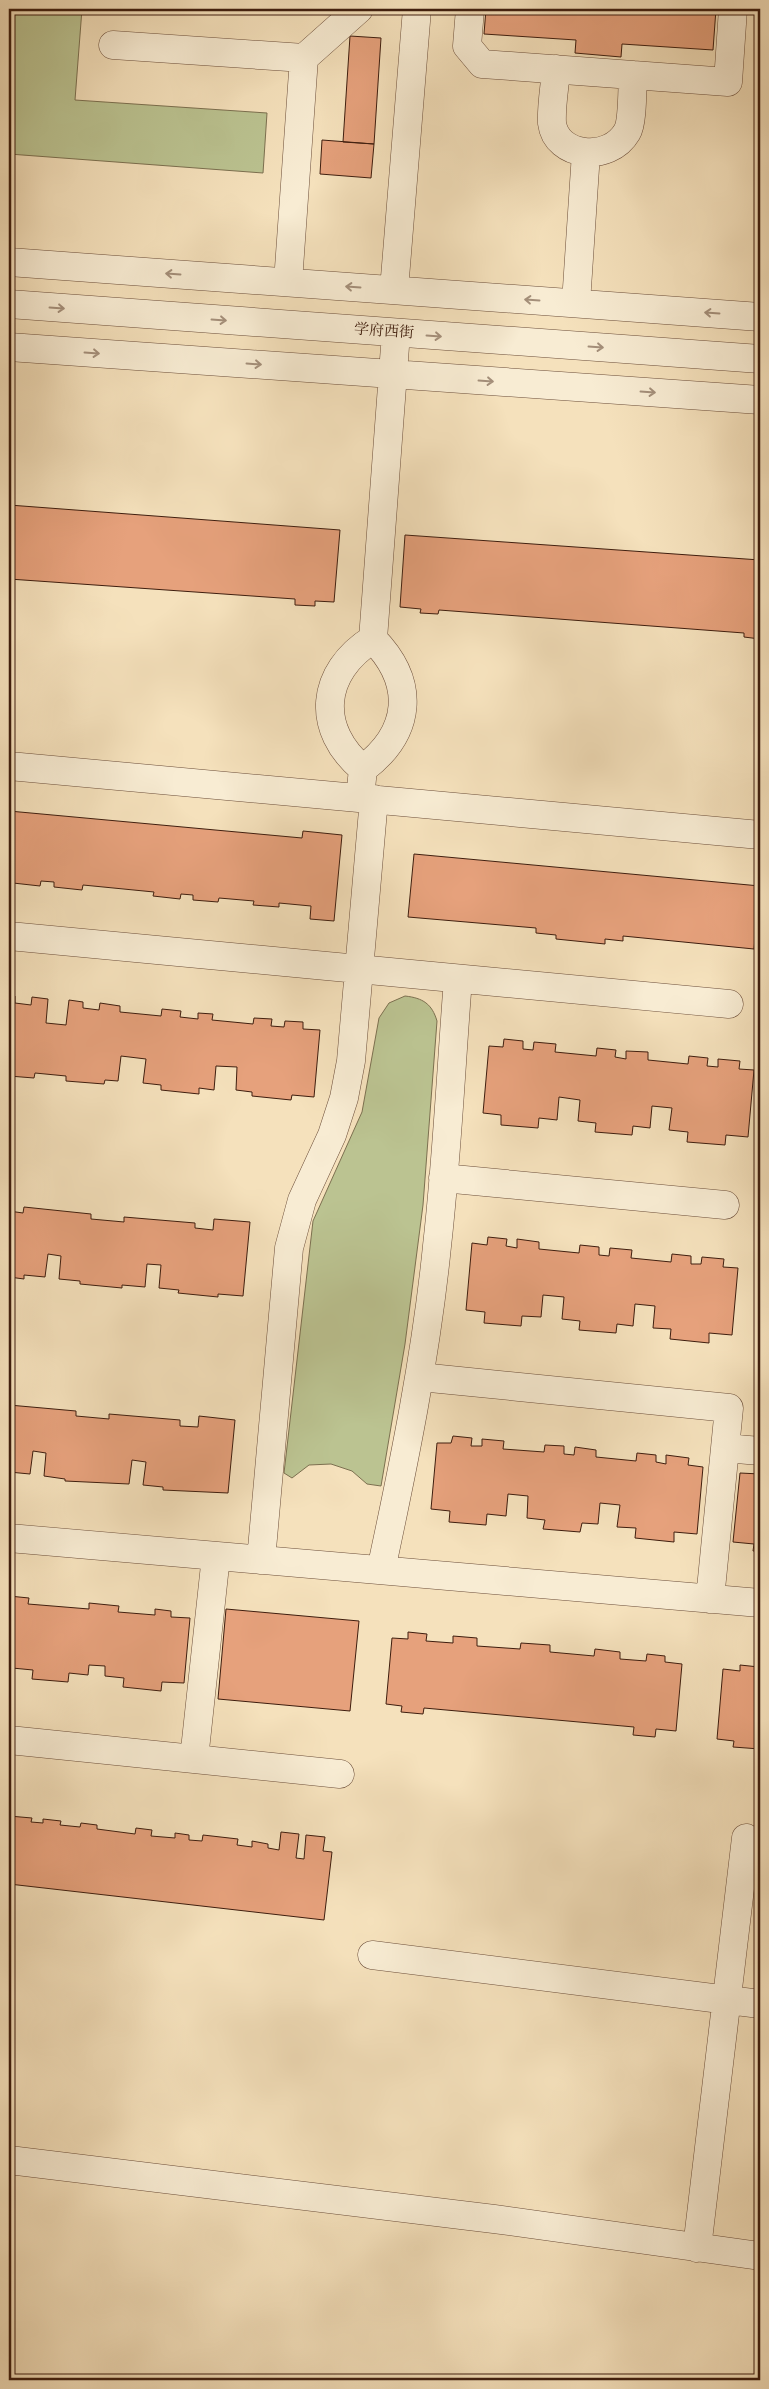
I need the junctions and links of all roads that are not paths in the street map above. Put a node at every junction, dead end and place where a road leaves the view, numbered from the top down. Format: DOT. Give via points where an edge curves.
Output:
graph roads {
  1 [pos="359,9"];
  2 [pos="417,9"];
  3 [pos="470,9"];
  4 [pos="733,9"];
  5 [pos="113,45"];
  6 [pos="304,58"];
  7 [pos="556,69"];
  8 [pos="633,75"];
  9 [pos="586,153"];
  10 [pos="9,262"];
  11 [pos="288,282"];
  12 [pos="394,290"];
  13 [pos="576,303"];
  14 [pos="9,304"];
  15 [pos="760,317"];
  16 [pos="396,333"];
  17 [pos="9,347"];
  18 [pos="760,359"];
  19 [pos="393,374"];
  20 [pos="760,400"];
  21 [pos="373,639"];
  22 [pos="9,766"];
  23 [pos="363,769"];
  24 [pos="367,799"];
  25 [pos="760,836"];
  26 [pos="9,936"];
  27 [pos="359,970"];
  28 [pos="458,979"];
  29 [pos="729,1004"];
  30 [pos="443,1178"];
  31 [pos="725,1205"];
  32 [pos="420,1377"];
  33 [pos="726,1448"];
  34 [pos="760,1451"];
  35 [pos="9,1538"];
  36 [pos="216,1556"];
  37 [pos="260,1560"];
  38 [pos="381,1570"];
  39 [pos="710,1599"];
  40 [pos="760,1603"];
  41 [pos="9,1740"];
  42 [pos="194,1759"];
  43 [pos="340,1774"];
  44 [pos="746,1838"];
  45 [pos="372,1955"];
  46 [pos="727,2000"];
  47 [pos="760,2004"];
  48 [pos="9,2160"];
  49 [pos="697,2248"];
  50 [pos="760,2256"];
  1 -- 6 [label="street"];
  2 -- 12 [label="street"];
  3 -- 7 [label="street" via="467,46 482,64"];
  4 -- 8 [label="street" via="728,82"];
  5 -- 6 [label="street"];
  6 -- 11 [label="street"];
  7 -- 8 [label="street"];
  7 -- 9 [label="street" via="552,124 565,144"];
  8 -- 9 [label="street" via="629,130 611,148"];
  9 -- 13 [label="street"];
  11 -- 10 [label="street, one-way"];
  12 -- 11 [label="street, one-way"];
  13 -- 12 [label="street, one-way"];
  15 -- 13 [label="street, one-way"];
  14 -- 16 [label="street, 学府西街, one-way"];
  16 -- 18 [label="street, 学府西街, one-way"];
  16 -- 19 [label="street"];
  17 -- 19 [label="street, one-way"];
  19 -- 20 [label="street, one-way"];
  19 -- 21 [label="street"];
  21 -- 23 [label="street" via="396,668 402,704 399,723 391,741 379,757"];
  21 -- 23 [label="street" via="344,663 330,697 334,732 341,746"];
  22 -- 24 [label="street"];
  23 -- 24 [label="street"];
  24 -- 25 [label="street"];
  24 -- 27 [label="street"];
  26 -- 27 [label="street"];
  27 -- 28 [label="street"];
  27 -- 37 [label="street" via="352,1061 344,1098 332,1135 302,1200 289,1248"];
  28 -- 29 [label="street"];
  28 -- 30 [label="street"];
  30 -- 31 [label="street"];
  30 -- 32 [label="street"];
  32 -- 33 [label="street" via="729,1408"];
  32 -- 38 [label="street"];
  33 -- 34 [label="street"];
  33 -- 39 [label="street"];
  35 -- 36 [label="street"];
  36 -- 37 [label="street"];
  36 -- 42 [label="street"];
  37 -- 38 [label="street"];
  38 -- 39 [label="street"];
  39 -- 40 [label="street"];
  41 -- 42 [label="street"];
  42 -- 43 [label="street"];
  44 -- 46 [label="street"];
  45 -- 46 [label="street"];
  46 -- 47 [label="street"];
  46 -- 49 [label="street"];
  48 -- 49 [label="street" via="494,2219"];
  49 -- 50 [label="street"];
}
